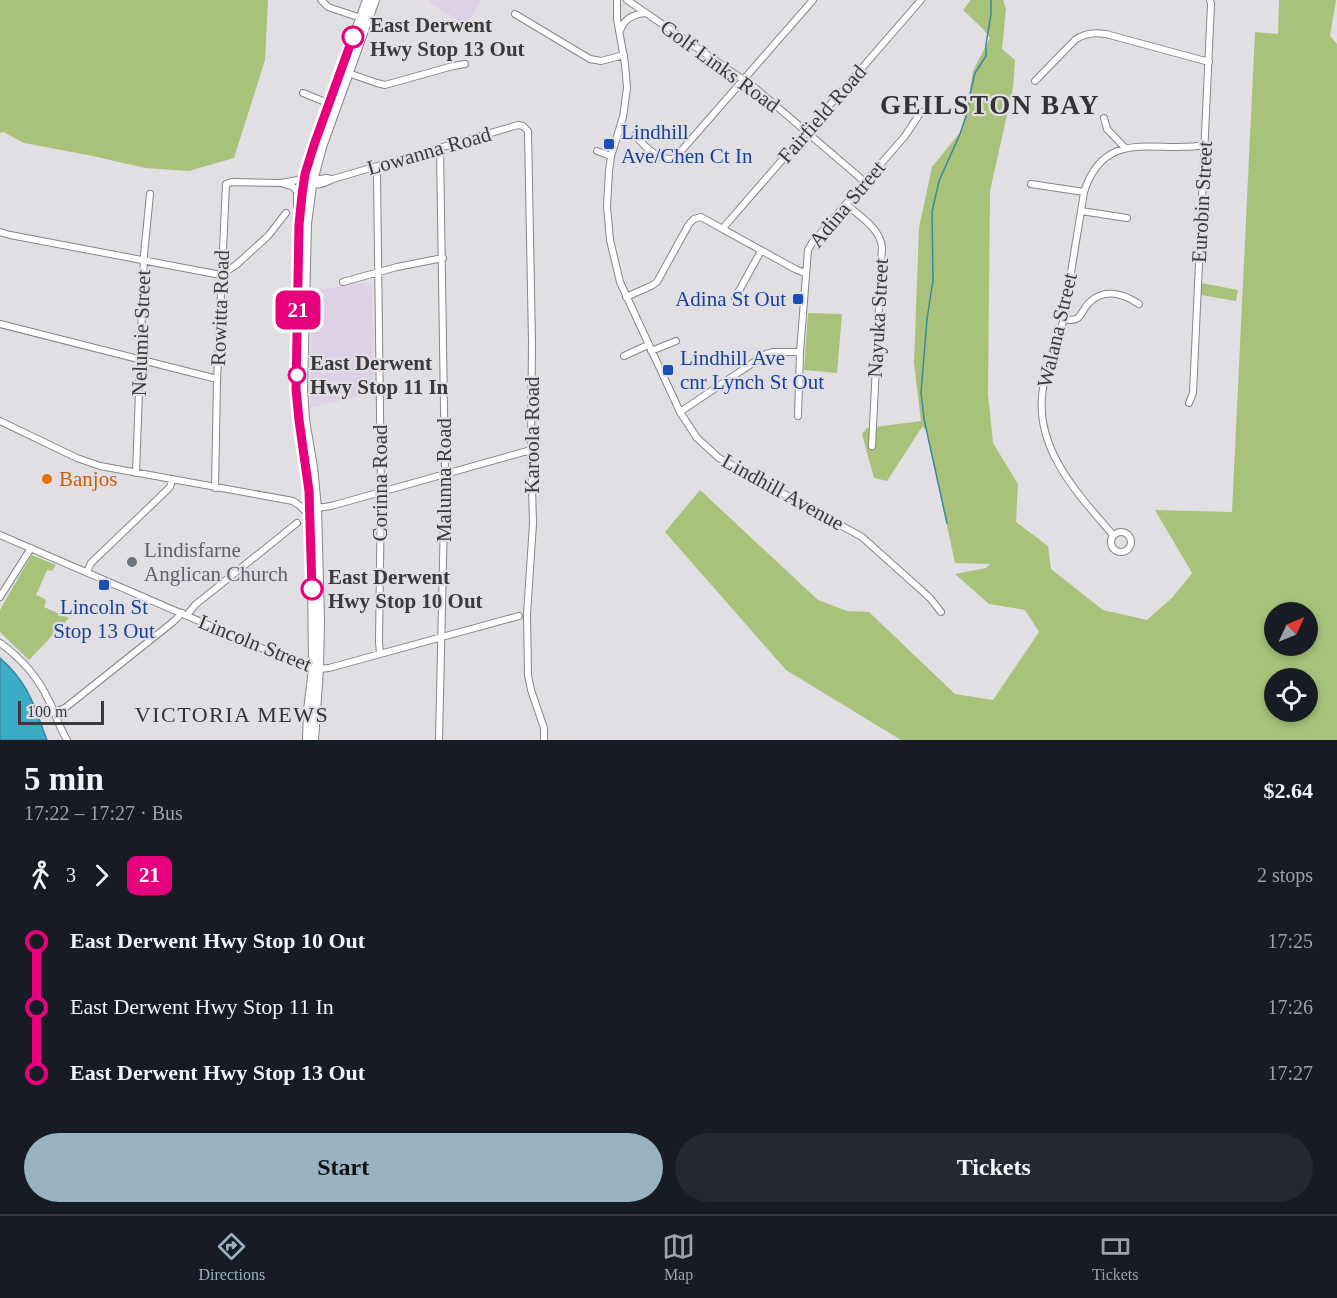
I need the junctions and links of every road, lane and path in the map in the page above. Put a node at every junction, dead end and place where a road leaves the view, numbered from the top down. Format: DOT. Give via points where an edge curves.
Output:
graph roads {
  1 [pos="321,0"];
  2 [pos="367,0"];
  3 [pos="375,0"];
  4 [pos="617,0"];
  5 [pos="627,0"];
  6 [pos="813,0"];
  7 [pos="921,0"];
  8 [pos="1210,0"];
  9 [pos="647,13"];
  10 [pos="515,14"];
  11 [pos="364,19"];
  12 [pos="619,34"];
  13 [pos="624,56"];
  14 [pos="1209,62"];
  15 [pos="465,64"];
  16 [pos="344,71"];
  17 [pos="744,79"];
  18 [pos="1035,81"];
  19 [pos="303,93"];
  20 [pos="332,104"];
  21 [pos="921,112"];
  22 [pos="1104,118"];
  23 [pos="526,127"];
  24 [pos="806,132"];
  25 [pos="635,135"];
  26 [pos="1205,145"];
  27 [pos="440,148"];
  28 [pos="1125,148"];
  29 [pos="597,151"];
  30 [pos="611,156"];
  31 [pos="375,167"];
  32 [pos="309,180"];
  33 [pos="865,182"];
  34 [pos="281,183"];
  35 [pos="1031,184"];
  36 [pos="1084,192"];
  37 [pos="150,194"];
  38 [pos="846,204"];
  39 [pos="1081,211"];
  40 [pos="286,213"];
  41 [pos="300,216"];
  42 [pos="1127,218"];
  43 [pos="723,228"];
  44 [pos="0,232"];
  45 [pos="761,250"];
  46 [pos="442,258"];
  47 [pos="144,261"];
  48 [pos="378,272"];
  49 [pos="805,273"];
  50 [pos="221,275"];
  51 [pos="343,282"];
  52 [pos="626,297"];
  53 [pos="735,298"];
  54 [pos="1139,304"];
  55 [pos="1063,319"];
  56 [pos="0,324"];
  57 [pos="676,342"];
  58 [pos="650,348"];
  59 [pos="800,352"];
  60 [pos="624,356"];
  61 [pos="140,359"];
  62 [pos="217,379"];
  63 [pos="1189,403"];
  64 [pos="680,412"];
  65 [pos="798,416"];
  66 [pos="0,422"];
  67 [pos="872,446"];
  68 [pos="531,450"];
  69 [pos="136,473"];
  70 [pos="445,474"];
  71 [pos="172,480"];
  72 [pos="215,488"];
  73 [pos="309,491"];
  74 [pos="381,491"];
  75 [pos="293,501"];
  76 [pos="317,508"];
  77 [pos="311,517"];
  78 [pos="297,524"];
  79 [pos="0,535"];
  80 [pos="1113,536"];
  81 [pos="31,548"];
  82 [pos="87,572"];
  83 [pos="0,597"];
  84 [pos="940,612"];
  85 [pos="184,614"];
  86 [pos="519,616"];
  87 [pos="441,637"];
  88 [pos="0,643"];
  89 [pos="381,654"];
  90 [pos="316,669"];
  91 [pos="54,712"];
  92 [pos="67,740"];
  93 [pos="308,740"];
  94 [pos="314,740"];
  95 [pos="439,740"];
  96 [pos="544,740"];
  1 -- 11 [label="street" via="328,7"];
  2 -- 11 [label="main road"];
  3 -- 11 [label="main road"];
  4 -- 12 [label="street, Lindhill Avenue"];
  5 -- 9 [label="street, Golf Links Road"];
  6 -- 17 [label="street"];
  7 -- 24 [label="street, Fairfield Road"];
  8 -- 14 [label="street, Eurobin Street"];
  9 -- 12 [label="street" via="628,18"];
  9 -- 17 [label="street, Golf Links Road"];
  10 -- 13 [label="street" via="590,59"];
  11 -- 16 [label="main road"];
  12 -- 13 [label="street, Lindhill Avenue"];
  13 -- 30 [label="street, Lindhill Avenue" via="625,103"];
  14 -- 18 [label="street" via="1093,33 1075,40"];
  14 -- 26 [label="street, Eurobin Street"];
  15 -- 16 [label="street" via="385,85"];
  16 -- 20 [label="main road"];
  17 -- 24 [label="street, Golf Links Road"];
  17 -- 25 [label="street" via="675,158 663,158"];
  19 -- 20 [label="street"];
  20 -- 32 [label="main road" via="314,145"];
  21 -- 33 [label="street, Adina Street"];
  22 -- 28 [label="street" via="1107,129"];
  23 -- 27 [label="street, Lowanna Road" via="518,125"];
  23 -- 68 [label="street, Karoola Road" via="530,175"];
  24 -- 33 [label="street, Golf Links Road"];
  24 -- 43 [label="street, Fairfield Road"];
  26 -- 28 [label="street, Walana Street"];
  26 -- 63 [label="street, Eurobin Street" via="1193,393"];
  27 -- 31 [label="street, Lowanna Road"];
  27 -- 46 [label="street, Malunna Road"];
  28 -- 36 [label="street, Walana Street" via="1108,156 1096,168"];
  29 -- 30 [label="street"];
  30 -- 52 [label="street, Lindhill Avenue" via="608,223 616,270"];
  31 -- 32 [label="street, Lowanna Road" via="333,179"];
  31 -- 48 [label="street, Corinna Road"];
  32 -- 34 [label="street, Rowitta Road"];
  32 -- 41 [label="main road"];
  32 -- 76 [label="main road" via="303,381"];
  33 -- 38 [label="street, Adina Street"];
  34 -- 41 [label="street" via="297,191"];
  34 -- 50 [label="street, Rowitta Road" via="226,184"];
  35 -- 36 [label="street"];
  36 -- 39 [label="street, Walana Street"];
  37 -- 47 [label="street, Nelumie Street"];
  38 -- 49 [label="street, Adina Street" via="809,247"];
  38 -- 67 [label="street, Nayuka Street" via="877,233 882,247"];
  39 -- 42 [label="street"];
  39 -- 55 [label="street, Walana Street"];
  40 -- 50 [label="street" via="268,236"];
  41 -- 73 [label="main road" via="296,389"];
  43 -- 45 [label="street"];
  43 -- 52 [label="street" via="701,217 694,219 659,279"];
  44 -- 47 [label="street"];
  45 -- 49 [label="street"];
  45 -- 53 [label="street"];
  46 -- 48 [label="street"];
  46 -- 70 [label="street, Malunna Road"];
  47 -- 50 [label="street"];
  47 -- 61 [label="street, Nelumie Street"];
  48 -- 51 [label="street"];
  48 -- 74 [label="street, Corinna Road"];
  49 -- 59 [label="street, Adina Street"];
  50 -- 62 [label="street, Rowitta Road"];
  52 -- 58 [label="street, Lindhill Avenue"];
  54 -- 55 [label="street" via="1122,295 1106,294 1089,303 1075,319"];
  55 -- 80 [label="street, Walana Street" via="1043,386 1044,428 1062,470"];
  56 -- 61 [label="street"];
  57 -- 58 [label="street"];
  58 -- 60 [label="street"];
  58 -- 64 [label="street, Lindhill Avenue"];
  59 -- 64 [label="street" via="766,354"];
  59 -- 65 [label="street, Adina Street"];
  61 -- 62 [label="street"];
  61 -- 69 [label="street, Nelumie Street"];
  62 -- 72 [label="street, Rowitta Road"];
  64 -- 84 [label="street, Lindhill Avenue" via="697,438 719,458 862,537 930,598"];
  66 -- 69 [label="street" via="85,462"];
  68 -- 70 [label="street"];
  68 -- 96 [label="street, Karoola Road" via="528,675"];
  69 -- 71 [label="street"];
  70 -- 74 [label="street"];
  70 -- 87 [label="street, Malunna Road"];
  71 -- 72 [label="street"];
  71 -- 82 [label="street" via="165,492"];
  72 -- 75 [label="street"];
  73 -- 75 [label="street" via="304,498"];
  73 -- 77 [label="main road"];
  74 -- 76 [label="street"];
  74 -- 89 [label="street, Corinna Road"];
  75 -- 77 [label="street"];
  76 -- 90 [label="main road" via="320,620"];
  77 -- 90 [label="main road"];
  78 -- 85 [label="street"];
  79 -- 81 [label="street, Lincoln Street"];
  81 -- 82 [label="street, Lincoln Street"];
  81 -- 83 [label="street"];
  82 -- 85 [label="street, Lincoln Street"];
  85 -- 90 [label="street, Lincoln Street"];
  85 -- 91 [label="street" via="65,708"];
  86 -- 87 [label="street, Lincoln Street"];
  87 -- 89 [label="street, Lincoln Street"];
  87 -- 95 [label="street, Malunna Road"];
  88 -- 91 [label="street" via="36,678"];
  89 -- 90 [label="street, Lincoln Street"];
  90 -- 93 [label="main road" via="308,710"];
  90 -- 94 [label="main road"];
  91 -- 92 [label="street"];
}
